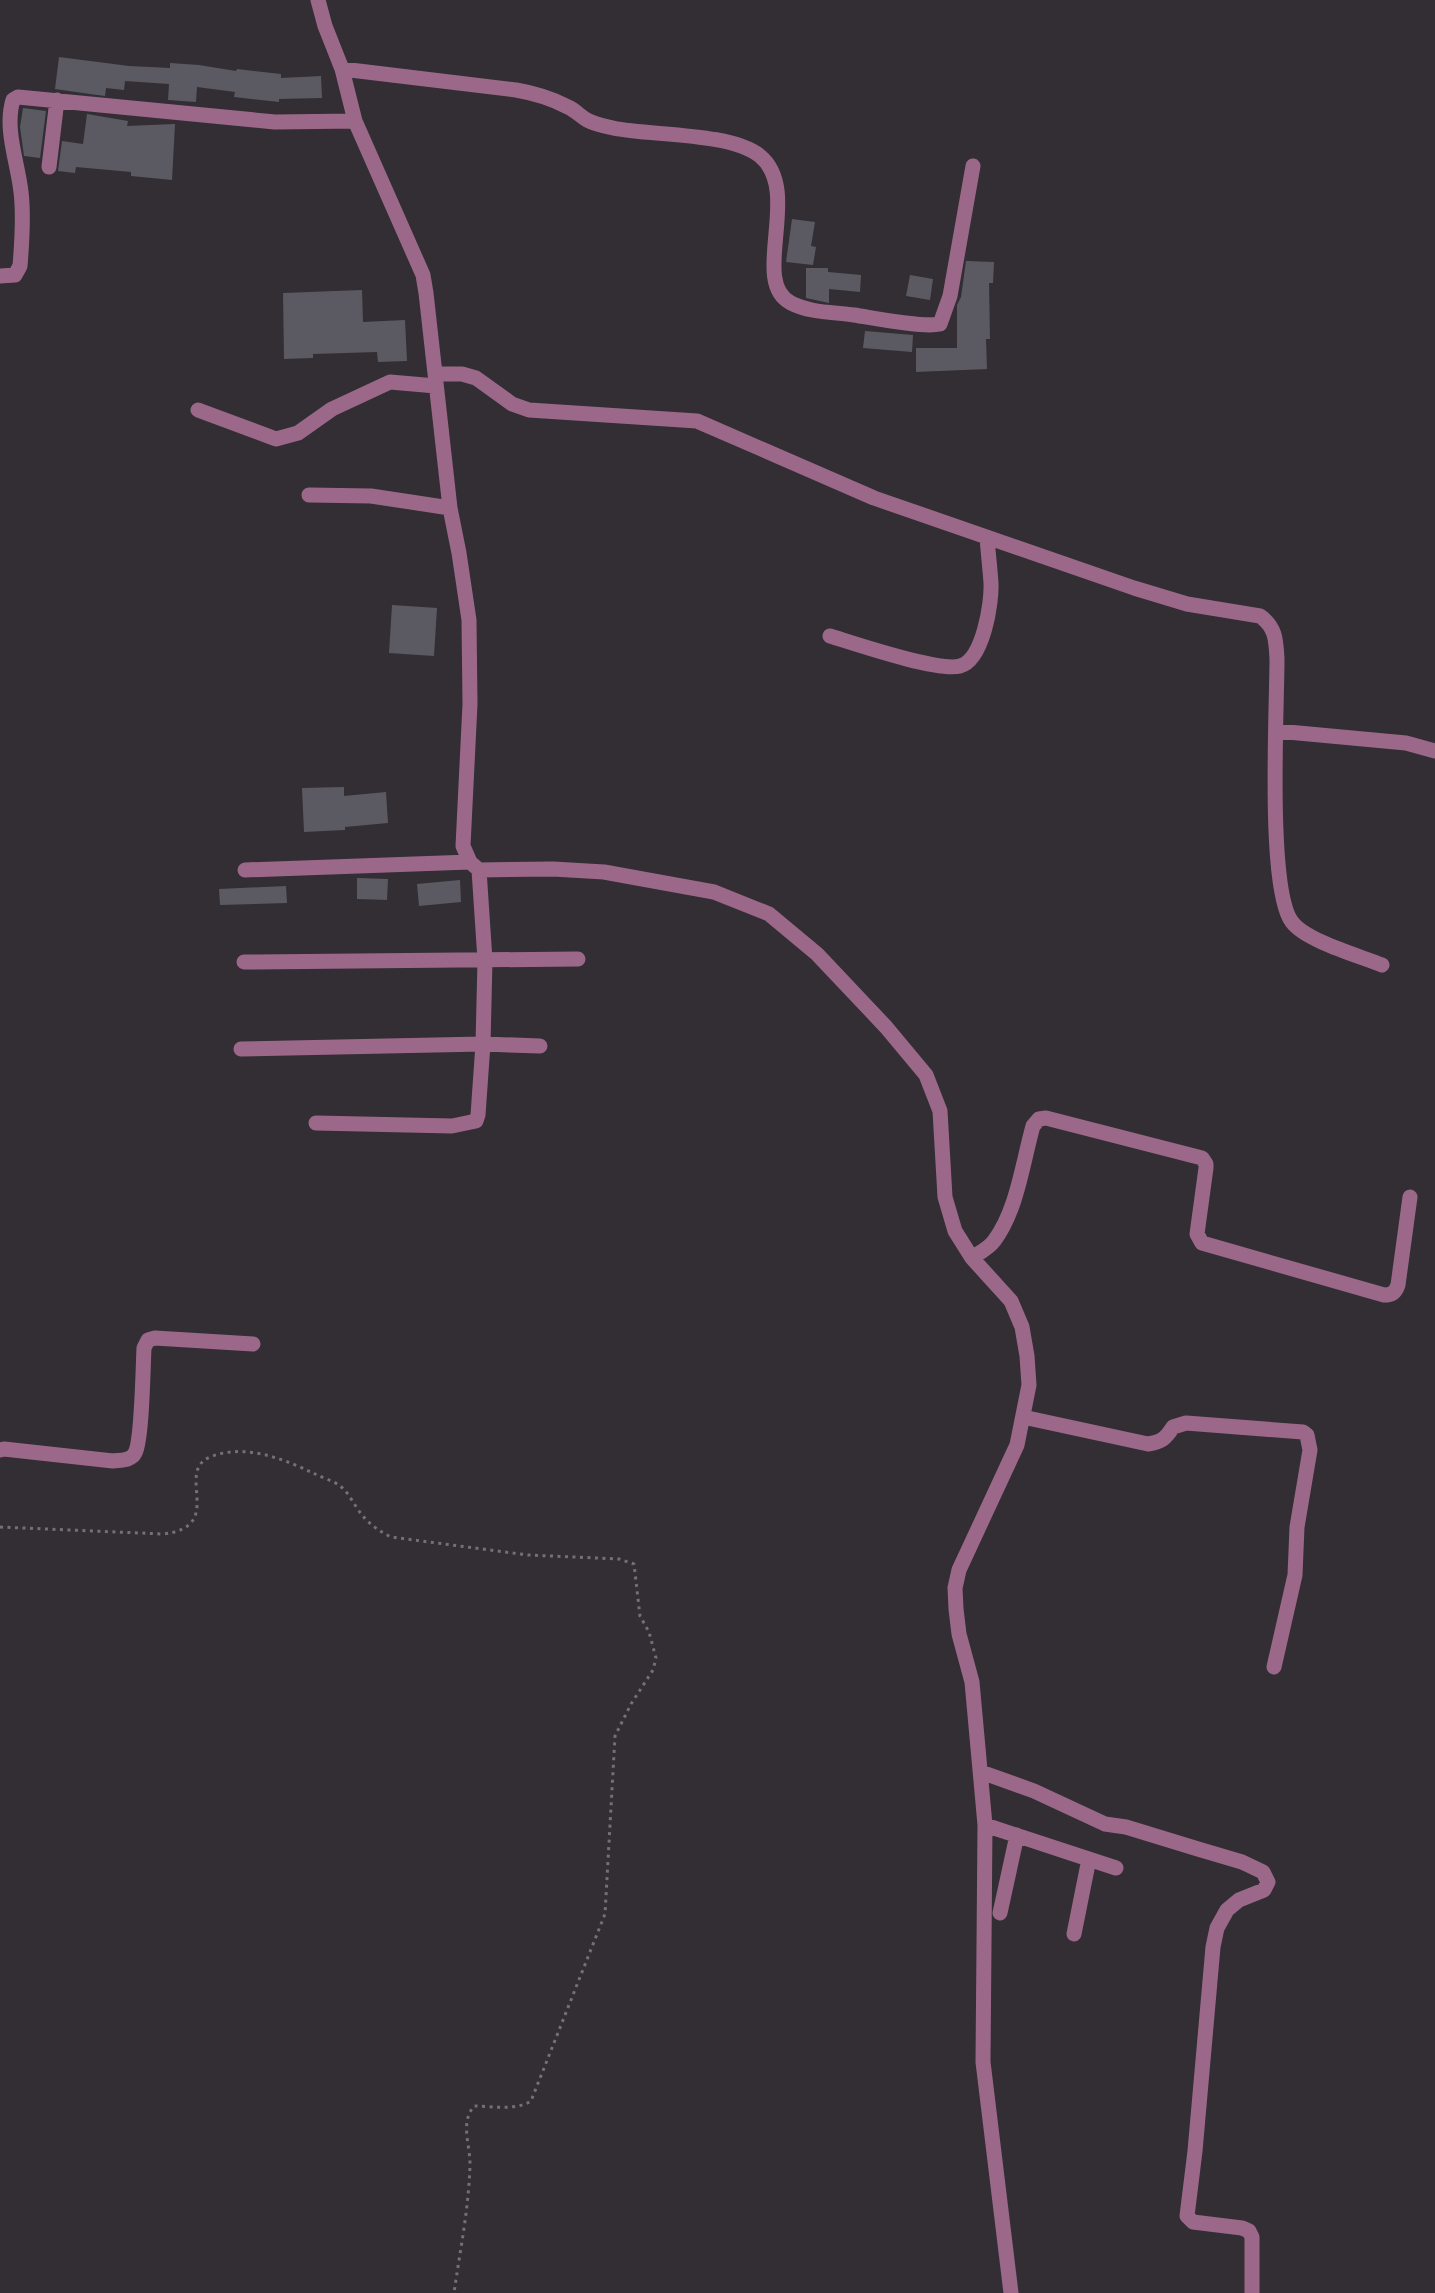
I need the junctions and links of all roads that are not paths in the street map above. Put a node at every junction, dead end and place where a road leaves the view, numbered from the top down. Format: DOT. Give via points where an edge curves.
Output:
graph roads {
  1 [pos="318,0"];
  2 [pos="342,69"];
  3 [pos="57,100"];
  4 [pos="355,121"];
  5 [pos="973,166"];
  6 [pos="49,167"];
  7 [pos="0,276"];
  8 [pos="436,380"];
  9 [pos="198,410"];
  10 [pos="309,495"];
  11 [pos="450,508"];
  12 [pos="987,537"];
  13 [pos="830,636"];
  14 [pos="1277,731"];
  15 [pos="1435,751"];
  16 [pos="475,866"];
  17 [pos="245,870"];
  18 [pos="578,959"];
  19 [pos="485,960"];
  20 [pos="244,963"];
  21 [pos="1382,965"];
  22 [pos="483,1044"];
  23 [pos="540,1046"];
  24 [pos="241,1049"];
  25 [pos="316,1123"];
  26 [pos="1410,1197"];
  27 [pos="972,1258"];
  28 [pos="253,1344"];
  29 [pos="1023,1417"];
  30 [pos="0,1450"];
  31 [pos="1274,1668"];
  32 [pos="981,1772"];
  33 [pos="985,1825"];
  34 [pos="1017,1835"];
  35 [pos="1089,1859"];
  36 [pos="1116,1868"];
  37 [pos="1000,1913"];
  38 [pos="1074,1934"];
  39 [pos="1011,2293"];
  40 [pos="1252,2293"];
  1 -- 2 [label="street"];
  2 -- 4 [label="street"];
  2 -- 5 [label="street" via="540,94 570,107 589,122 735,145 757,154 770,165 777,181 777,288 789,303 806,308 940,324 950,296"];
  3 -- 4 [label="street" via="275,122"];
  3 -- 6 [label="street"];
  3 -- 7 [label="street" via="23,97 13,100 10,108 21,195 21,266 15,275"];
  4 -- 8 [label="street" via="423,275"];
  8 -- 9 [label="street" via="390,382 332,409 298,433 276,439"];
  8 -- 11 [label="street"];
  8 -- 12 [label="street" via="462,374 476,378 513,404 529,410 697,421 874,498"];
  10 -- 11 [label="street" via="371,496"];
  11 -- 16 [label="street" via="469,620 470,704 463,846"];
  12 -- 13 [label="street" via="990,600 982,637 972,657 962,666 937,666"];
  12 -- 14 [label="street" via="1187,604 1260,616 1269,622 1276,636"];
  14 -- 15 [label="street" via="1406,742"];
  14 -- 21 [label="street" via="1276,822 1287,913 1303,933"];
  16 -- 17 [label="street"];
  16 -- 19 [label="street"];
  16 -- 27 [label="street" via="604,872 668,882 714,892 769,914 817,954 926,1075 940,1112 945,1197 955,1231"];
  18 -- 19 [label="street"];
  19 -- 20 [label="street"];
  19 -- 22 [label="street"];
  22 -- 23 [label="street"];
  22 -- 24 [label="street"];
  22 -- 25 [label="street" via="476,1121 452,1126"];
  26 -- 27 [label="street" via="1398,1285 1396,1292 1384,1295 1202,1243 1197,1234 1206,1168 1202,1158 1046,1118 1033,1126 1005,1224 993,1243"];
  27 -- 29 [label="street" via="1011,1301 1022,1327 1029,1385"];
  28 -- 30 [label="street" via="148,1340 144,1348 139,1432 135,1453 128,1459 113,1461"];
  29 -- 31 [label="street" via="1148,1444 1158,1443 1173,1427 1186,1423 1307,1435 1310,1450 1297,1527 1295,1575"];
  29 -- 32 [label="street" via="1017,1445 959,1570 955,1588 959,1634 972,1682"];
  32 -- 33 [label="street"];
  32 -- 40 [label="street" via="1105,1824 1242,1862 1267,1877 1264,1890 1239,1900 1227,1910 1217,1928 1187,2204 1187,2216 1193,2222 1249,2232"];
  33 -- 34 [label="street"];
  33 -- 39 [label="street" via="983,2062"];
  34 -- 35 [label="street"];
  34 -- 37 [label="street"];
  35 -- 36 [label="street"];
  35 -- 38 [label="street"];
}
